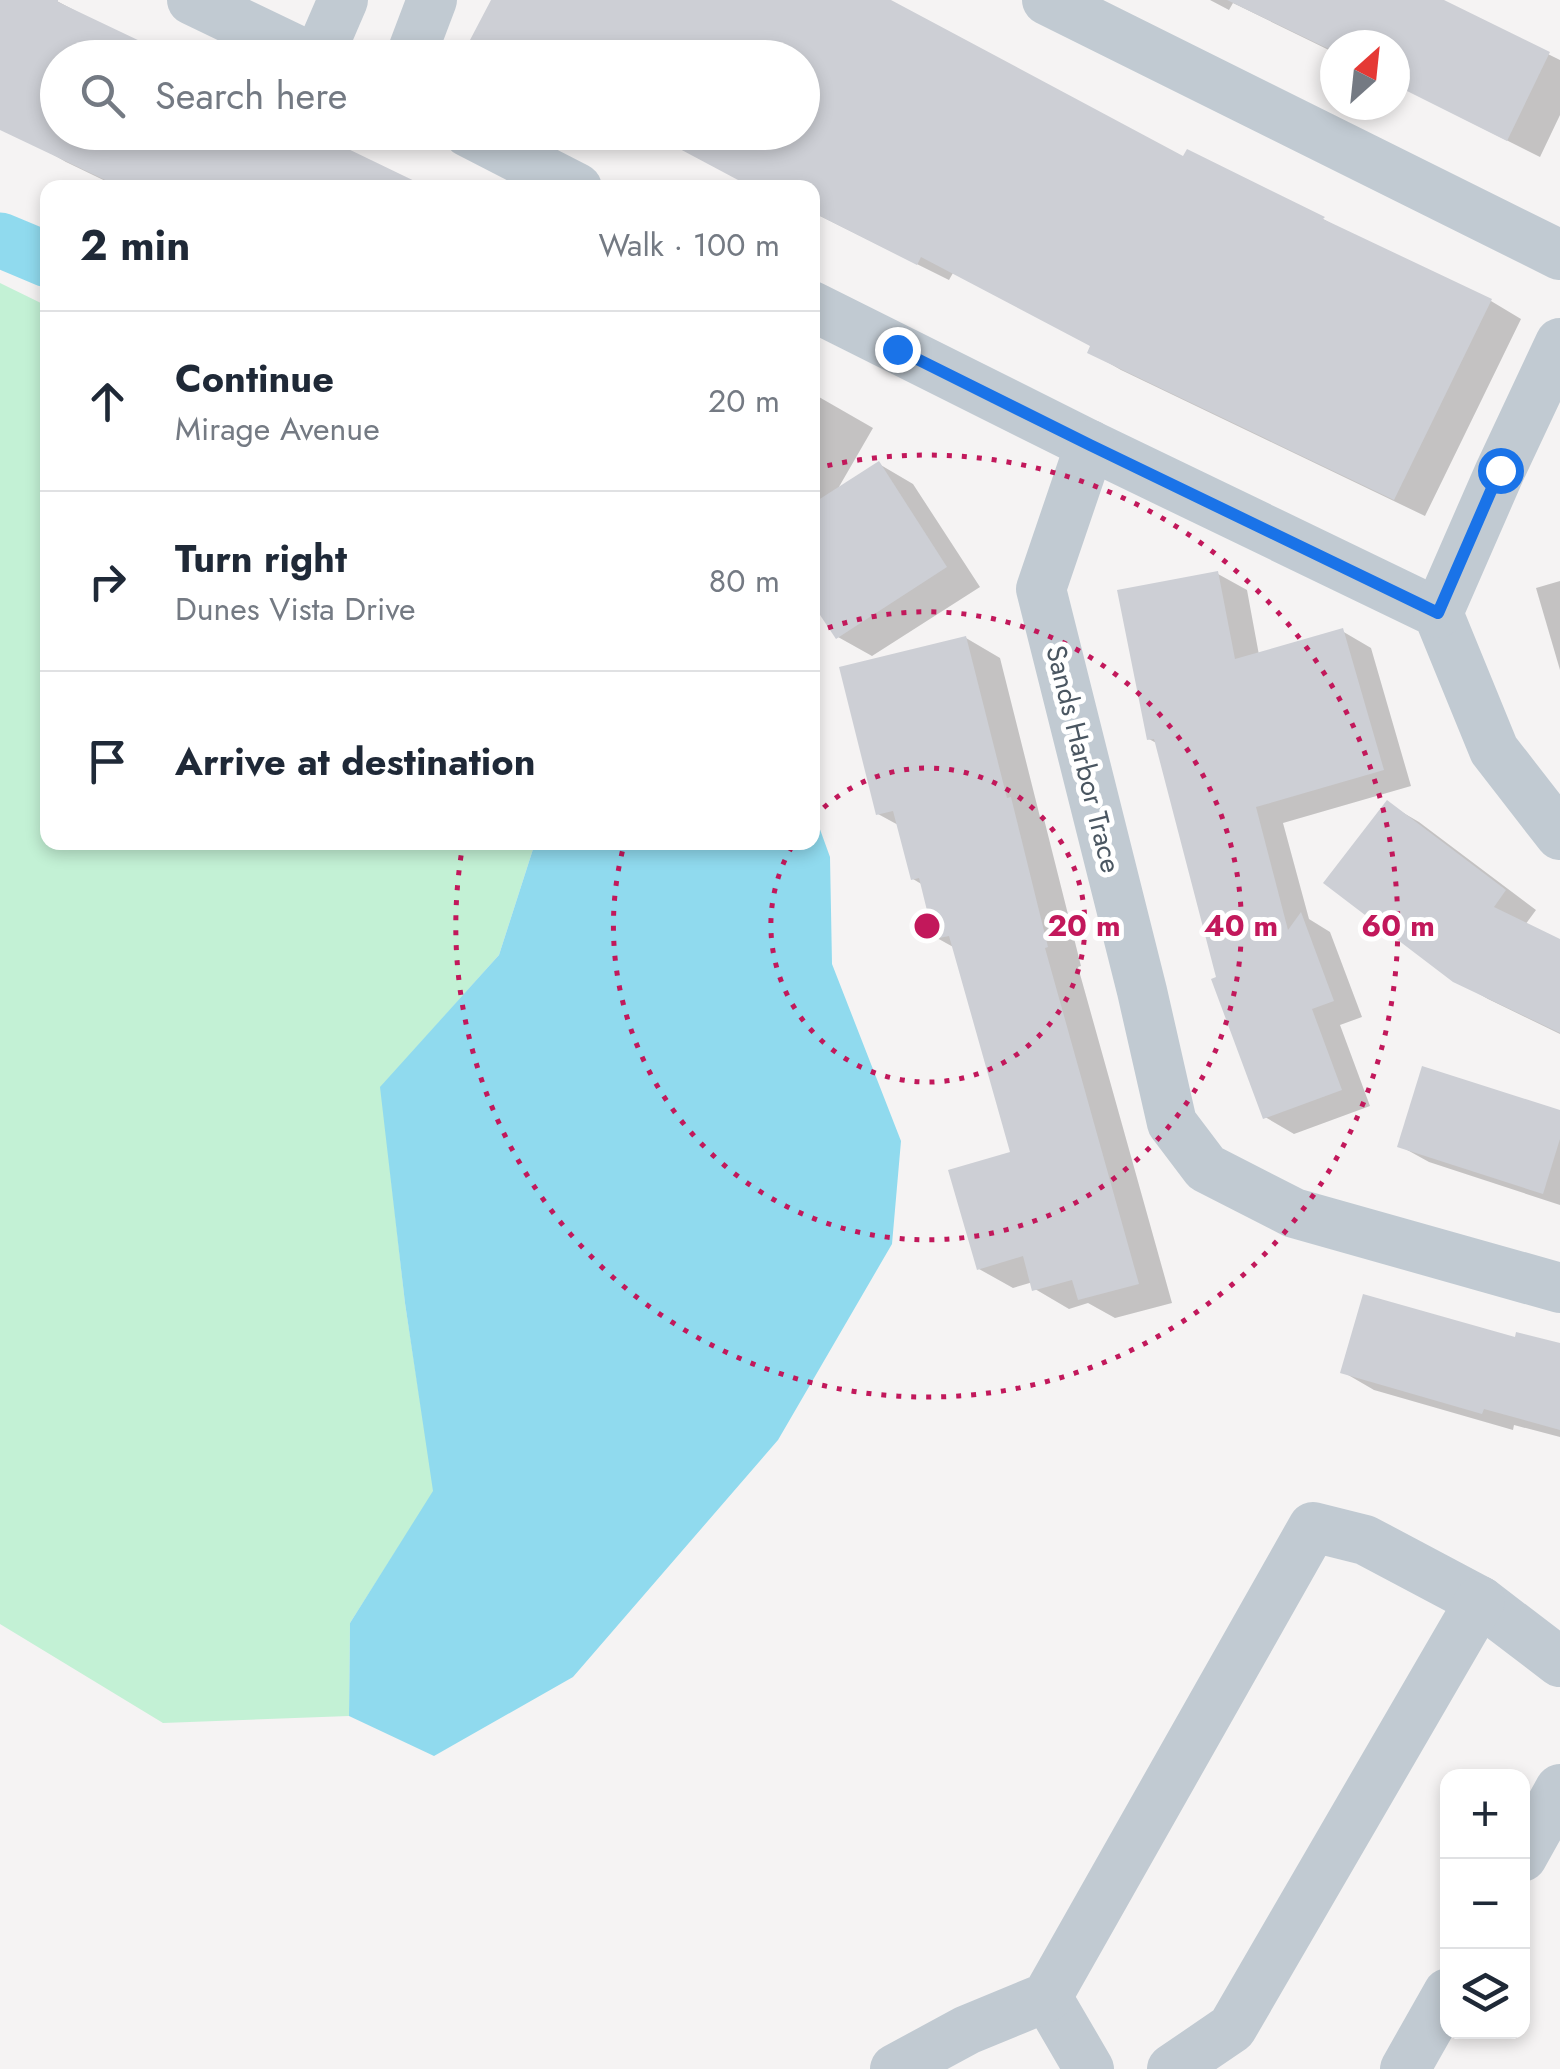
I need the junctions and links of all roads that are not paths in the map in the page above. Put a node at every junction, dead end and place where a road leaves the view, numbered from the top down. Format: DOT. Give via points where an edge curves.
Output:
graph roads {
  1 [pos="192,0"];
  2 [pos="343,0"];
  3 [pos="432,0"];
  4 [pos="1046,0"];
  5 [pos="278,40"];
  6 [pos="324,40"];
  7 [pos="417,40"];
  8 [pos="503,150"];
  9 [pos="561,180"];
  10 [pos="1560,255"];
  11 [pos="820,310"];
  12 [pos="1560,343"];
  13 [pos="1090,445"];
  14 [pos="1438,613"];
  15 [pos="1560,835"];
  16 [pos="1560,1288"];
  17 [pos="1480,1601"];
  18 [pos="1560,1662"];
  19 [pos="1560,1789"];
  20 [pos="1530,1843"];
  21 [pos="1047,1998"];
  22 [pos="1440,2007"];
  23 [pos="895,2069"];
  24 [pos="1090,2069"];
  25 [pos="1172,2069"];
  26 [pos="1406,2069"];
  1 -- 5 [label="street"];
  2 -- 6 [label="street"];
  3 -- 7 [label="street"];
  4 -- 10 [label="street"];
  8 -- 9 [label="street"];
  11 -- 13 [label="street"];
  12 -- 14 [label="street"];
  13 -- 14 [label="street"];
  13 -- 16 [label="street, Sands Harbor Trace" via="1041,589 1172,1123 1206,1168 1294,1213"];
  14 -- 15 [label="street" via="1494,750"];
  17 -- 18 [label="street"];
  17 -- 21 [label="street" via="1365,1540 1313,1527"];
  17 -- 25 [label="street" via="1232,2028"];
  19 -- 20 [label="street"];
  21 -- 23 [label="street"];
  21 -- 24 [label="street"];
  22 -- 26 [label="street"];
}
